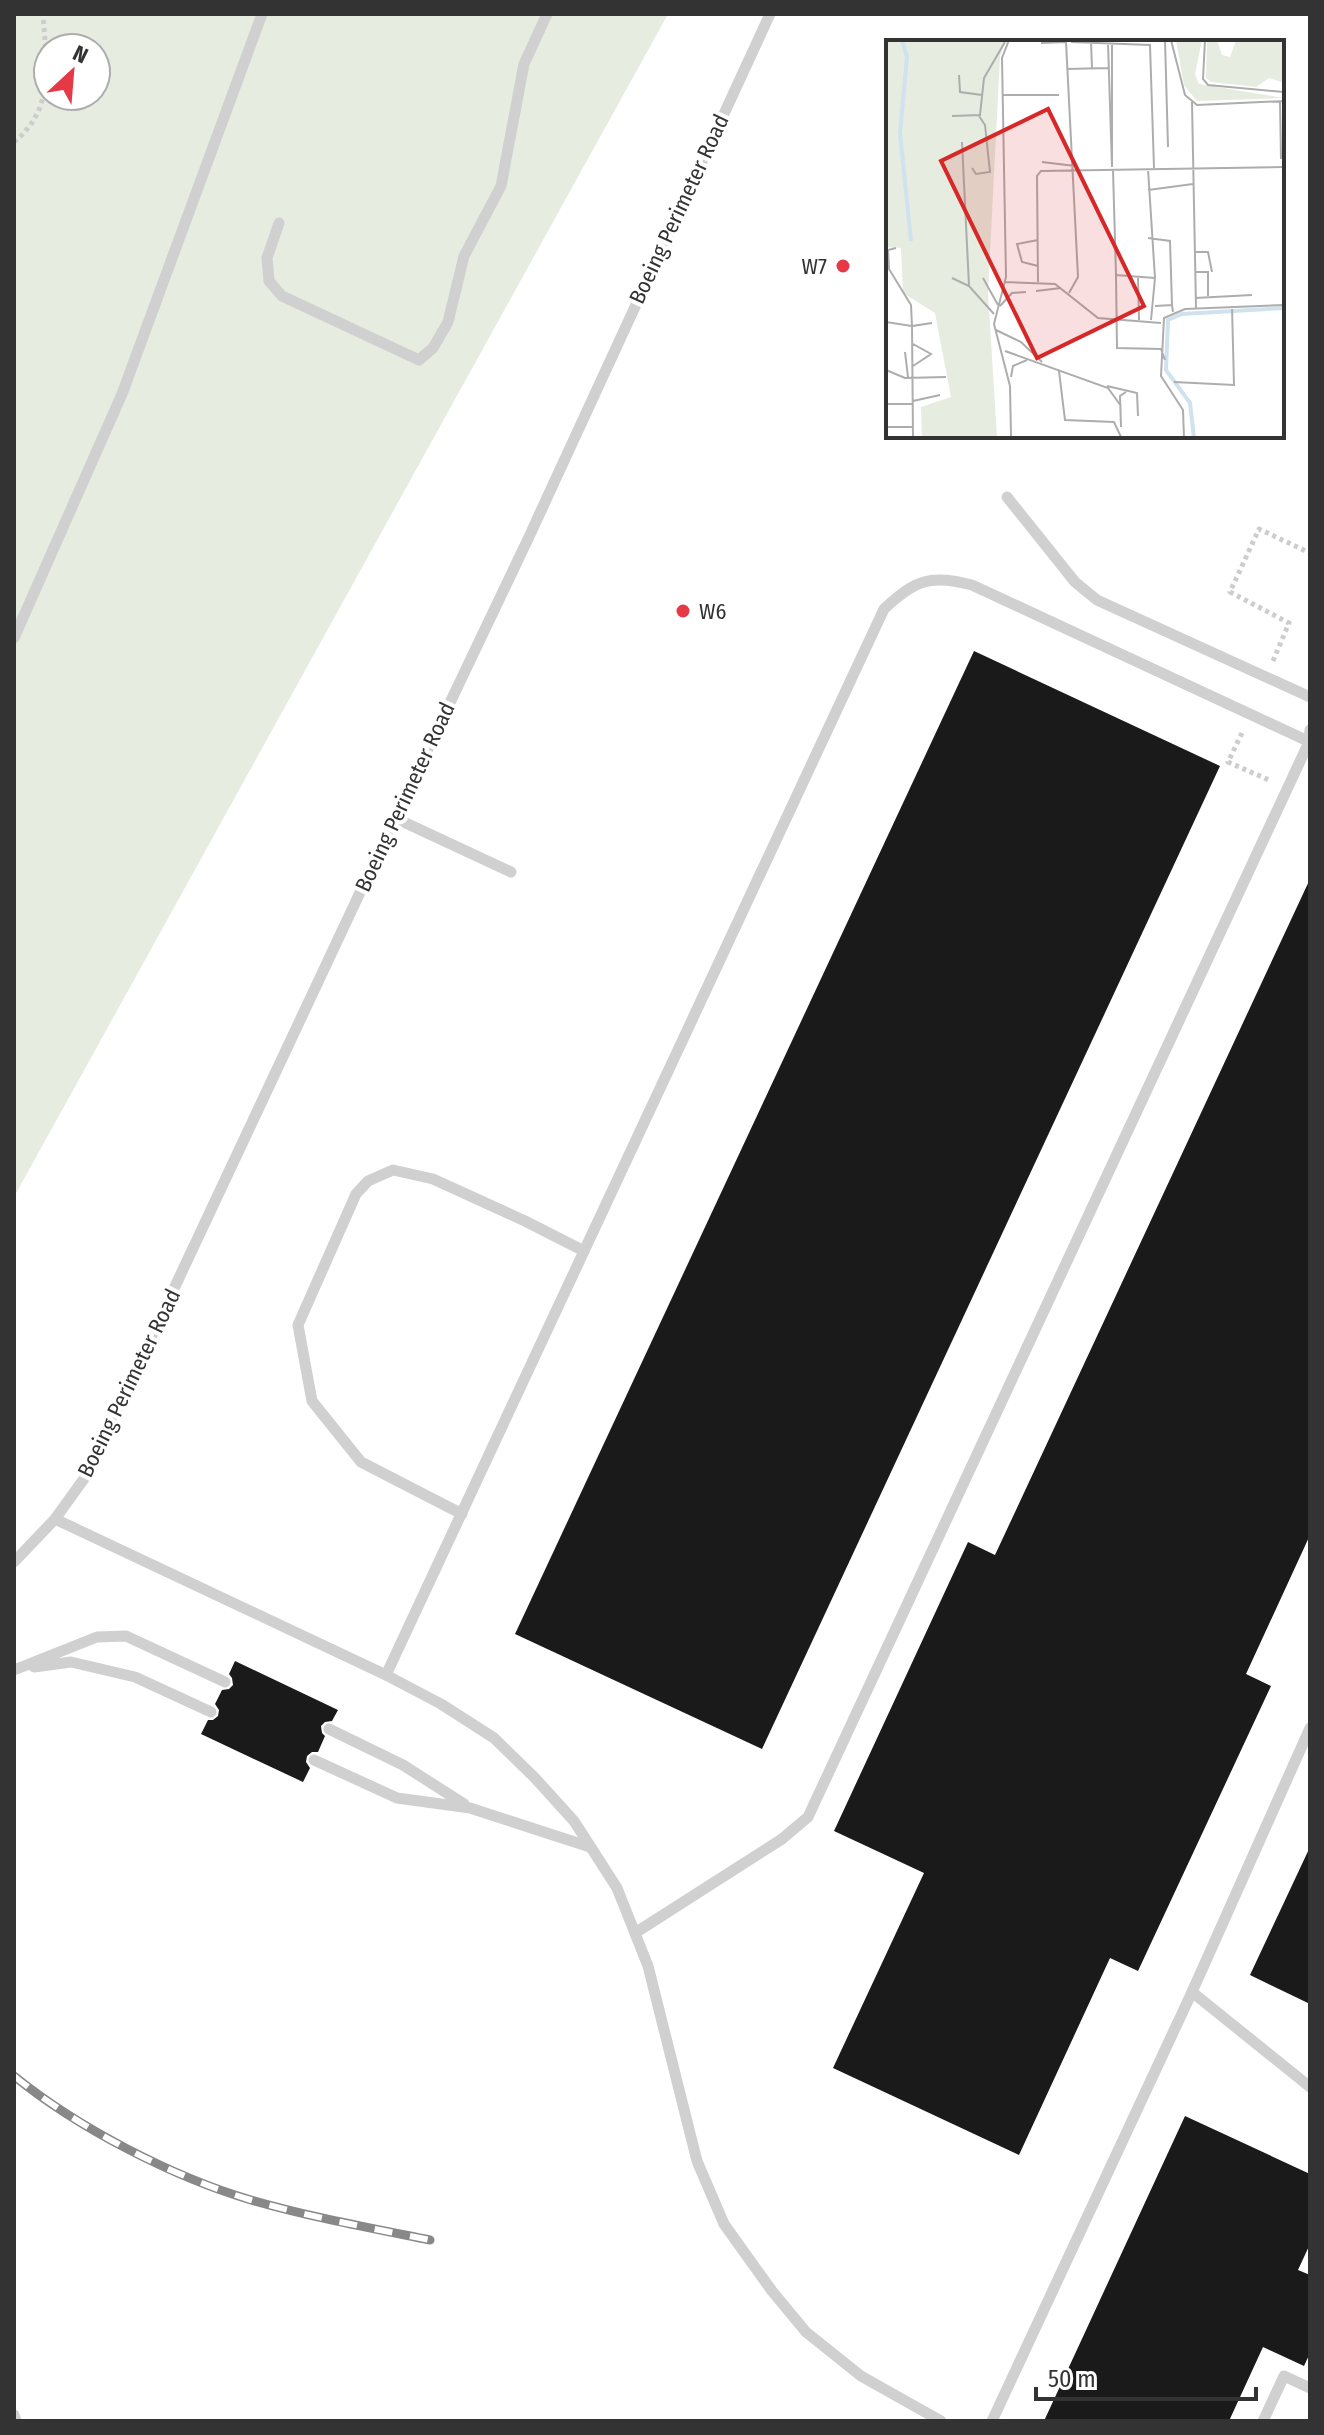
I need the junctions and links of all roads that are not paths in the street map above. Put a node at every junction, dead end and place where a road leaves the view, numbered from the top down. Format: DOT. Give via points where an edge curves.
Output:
graph roads {
  1 [pos="262,14"];
  2 [pos="547,14"];
  3 [pos="770,14"];
  4 [pos="279,223"];
  5 [pos="1007,497"];
  6 [pos="14,638"];
  7 [pos="1310,697"];
  8 [pos="1310,738"];
  9 [pos="395,818"];
  10 [pos="511,872"];
  11 [pos="584,1251"];
  12 [pos="462,1514"];
  13 [pos="55,1519"];
  14 [pos="14,1562"];
  15 [pos="14,1670"];
  16 [pos="386,1675"];
  17 [pos="225,1682"];
  18 [pos="211,1712"];
  19 [pos="1310,1728"];
  20 [pos="329,1729"];
  21 [pos="314,1760"];
  22 [pos="470,1808"];
  23 [pos="591,1847"];
  24 [pos="635,1933"];
  25 [pos="1192,1992"];
  26 [pos="1310,2087"];
  27 [pos="1310,2388"];
  28 [pos="14,2415"];
  29 [pos="16,2421"];
  30 [pos="941,2421"];
  31 [pos="992,2421"];
  32 [pos="1263,2421"];
  1 -- 6 [label="lane" via="122,394"];
  2 -- 4 [label="lane" via="524,64 501,186 464,256 448,322 419,360 282,296 269,281 267,258"];
  3 -- 9 [label="lane, Boeing Perimeter Road"];
  5 -- 7 [label="lane" via="1075,582 1097,600"];
  8 -- 11 [label="lane" via="972,585 949,579 904,590 884,609"];
  8 -- 24 [label="lane" via="808,1817"];
  9 -- 10 [label="lane"];
  9 -- 13 [label="lane, Boeing Perimeter Road" via="86,1476"];
  11 -- 12 [label="lane"];
  11 -- 12 [label="lane" via="433,1179 393,1170 368,1181 356,1194 298,1325 312,1401 361,1462"];
  12 -- 16 [label="lane"];
  13 -- 14 [label="lane, Boeing Perimeter Road"];
  13 -- 16 [label="lane"];
  15 -- 17 [label="lane" via="97,1637 126,1636"];
  15 -- 18 [label="lane" via="71,1662 135,1677"];
  16 -- 23 [label="lane" via="494,1738 574,1821"];
  19 -- 25 [label="lane"];
  20 -- 22 [label="lane" via="403,1765"];
  21 -- 22 [label="lane" via="397,1798"];
  22 -- 23 [label="lane"];
  23 -- 24 [label="lane" via="617,1888"];
  24 -- 30 [label="lane" via="697,2161 724,2224 806,2332 861,2376"];
  25 -- 26 [label="lane"];
  25 -- 31 [label="lane"];
  27 -- 32 [label="lane" via="1284,2376"];
  28 -- 29 [label="lane"];
}
